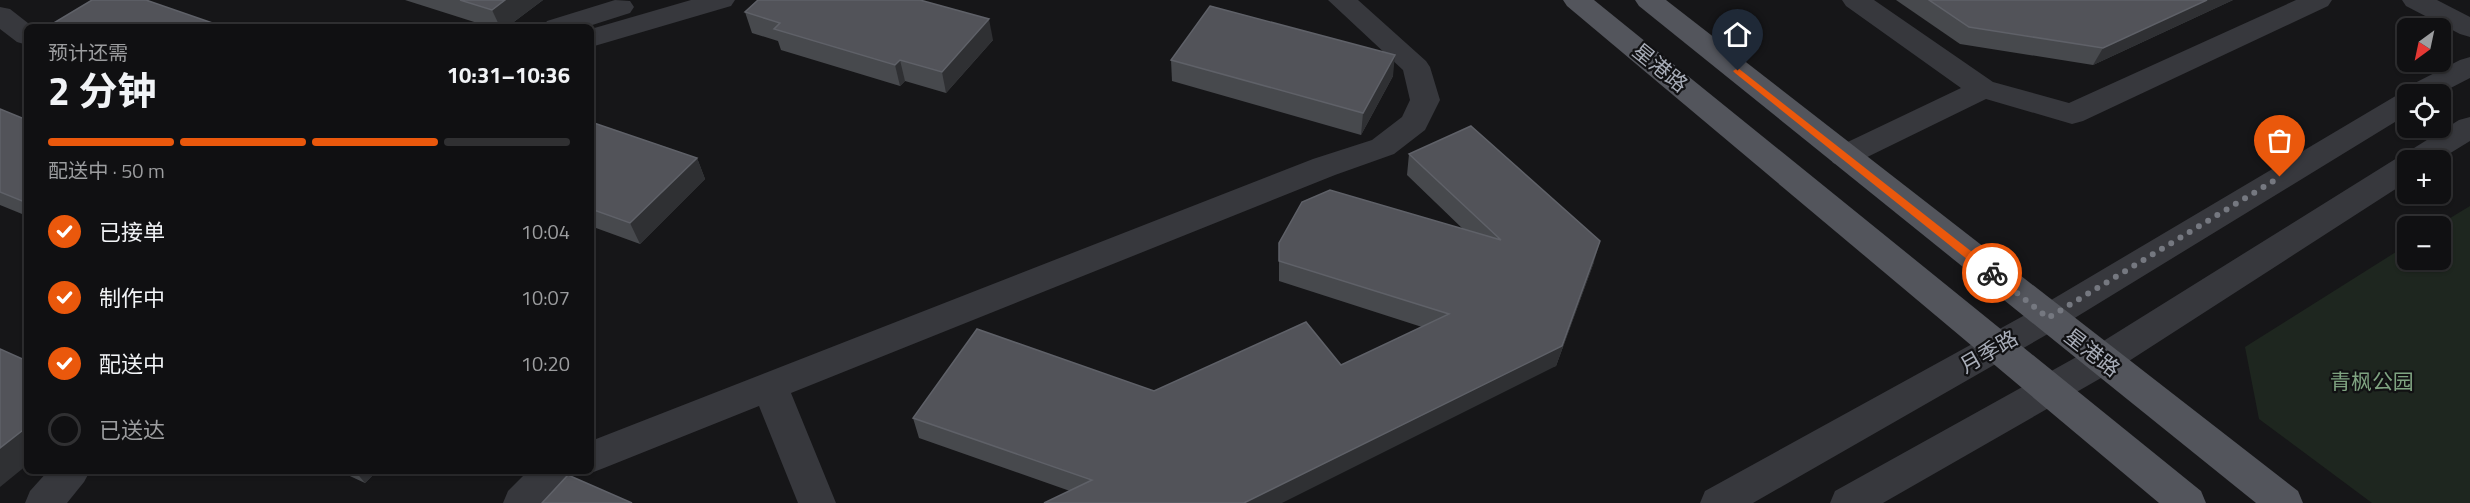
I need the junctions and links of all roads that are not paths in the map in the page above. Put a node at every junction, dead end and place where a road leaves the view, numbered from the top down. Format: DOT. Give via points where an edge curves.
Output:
graph roads {
  1 [pos="2,0"];
  2 [pos="645,0"];
  3 [pos="721,0"];
  4 [pos="1342,0"];
  5 [pos="1577,0"];
  6 [pos="1649,0"];
  7 [pos="1856,0"];
  8 [pos="2318,0"];
  9 [pos="2416,0"];
  10 [pos="0,9"];
  11 [pos="0,15"];
  12 [pos="567,24"];
  13 [pos="2470,28"];
  14 [pos="24,34"];
  15 [pos="594,37"];
  16 [pos="2470,66"];
  17 [pos="2436,84"];
  18 [pos="1983,88"];
  19 [pos="2397,106"];
  20 [pos="2470,127"];
  21 [pos="2433,150"];
  22 [pos="1844,156"];
  23 [pos="2397,173"];
  24 [pos="2048,318"];
  25 [pos="1998,347"];
  26 [pos="2102,360"];
  27 [pos="770,387"];
  28 [pos="2050,389"];
  29 [pos="594,456"];
  30 [pos="68,474"];
  31 [pos="550,474"];
  32 [pos="44,503"];
  33 [pos="522,503"];
  34 [pos="817,503"];
  35 [pos="1719,503"];
  36 [pos="1849,503"];
  37 [pos="2187,503"];
  38 [pos="2284,503"];
  1 -- 10 [label="street"];
  2 -- 12 [label="street"];
  3 -- 15 [label="street"];
  4 -- 27 [label="street" via="1416,68 1419,78 1425,100 1414,123 1383,147"];
  5 -- 25 [label="main road, 星港路"];
  6 -- 22 [label="main road, 星港路"];
  7 -- 18 [label="street"];
  8 -- 18 [label="street" via="2072,114"];
  9 -- 13 [label="street"];
  11 -- 14 [label="street"];
  16 -- 17 [label="street"];
  18 -- 22 [label="street"];
  19 -- 24 [label="street, 月季路"];
  20 -- 21 [label="street"];
  22 -- 24 [label="main road, 星港路"];
  23 -- 26 [label="street"];
  24 -- 25 [label="street, 月季路"];
  24 -- 26 [label="main road, 星港路"];
  25 -- 28 [label="main road, 星港路"];
  25 -- 35 [label="street, 月季路"];
  26 -- 28 [label="street"];
  26 -- 38 [label="main road, 星港路"];
  27 -- 29 [label="street"];
  27 -- 34 [label="street"];
  28 -- 36 [label="street"];
  28 -- 37 [label="main road, 星港路"];
  30 -- 32 [label="street"];
  31 -- 33 [label="street"];
}
